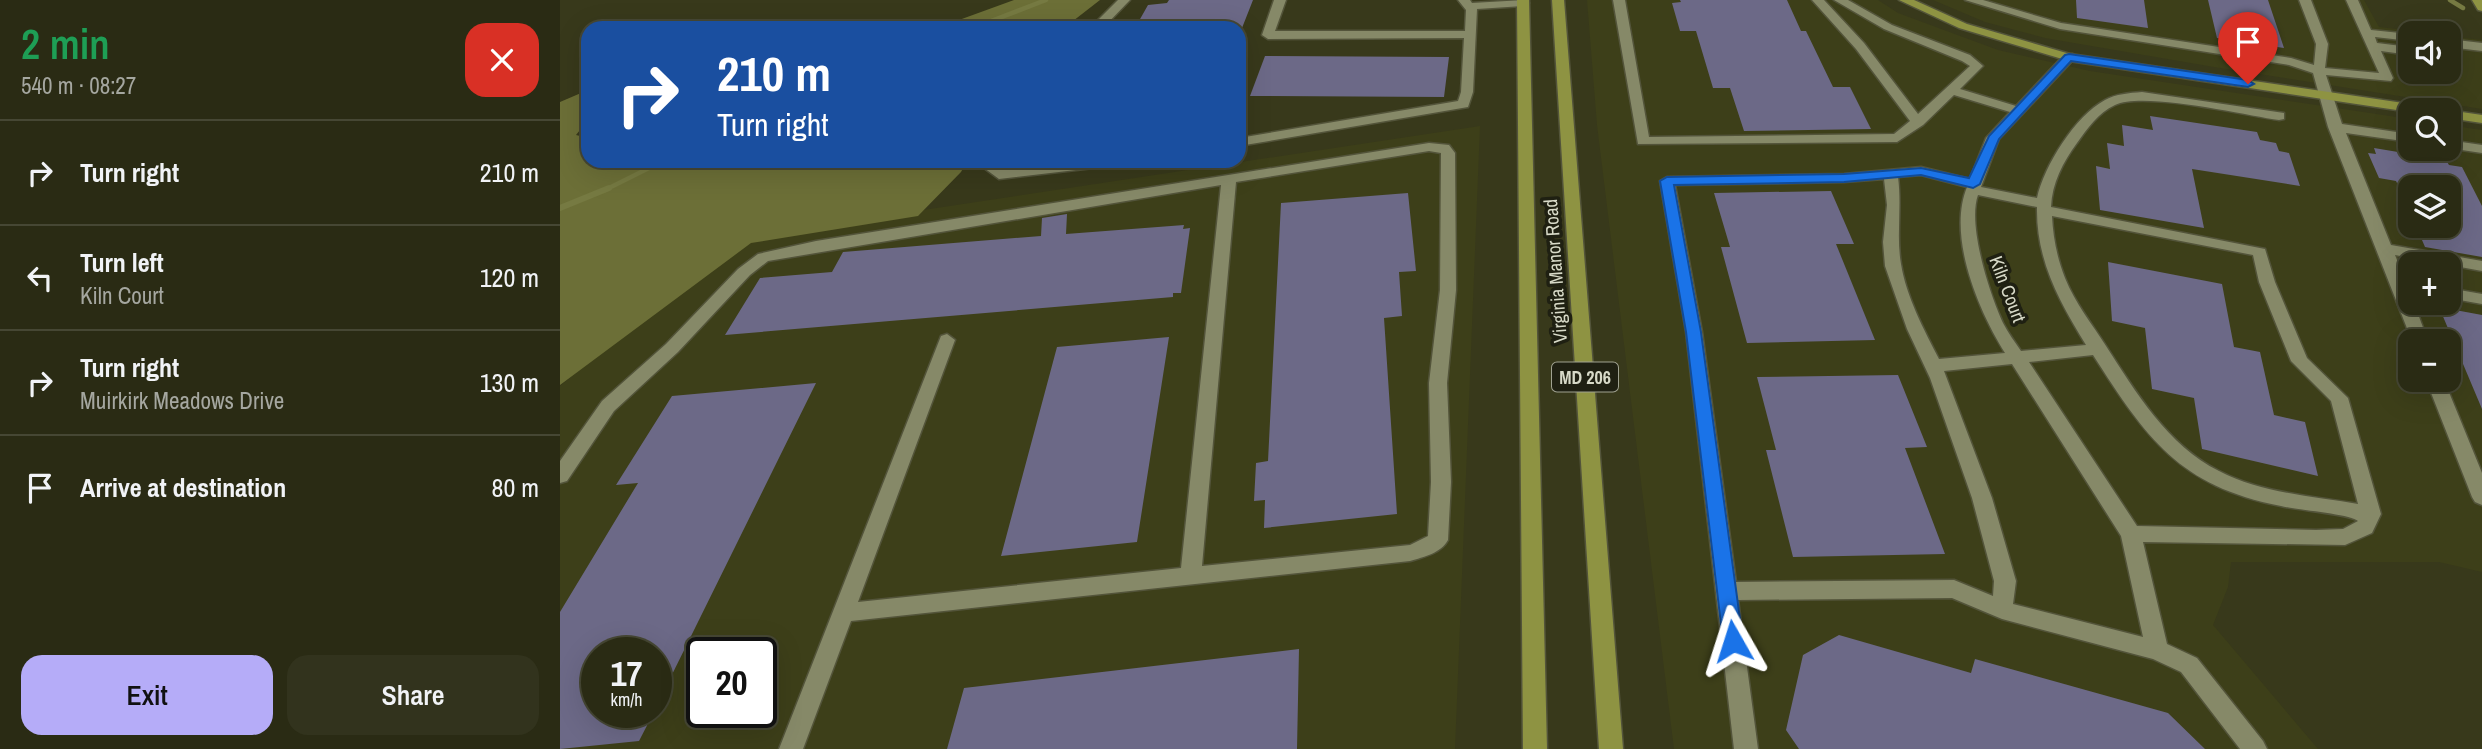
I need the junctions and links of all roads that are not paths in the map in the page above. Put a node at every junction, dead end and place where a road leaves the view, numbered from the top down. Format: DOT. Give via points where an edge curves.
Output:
graph roads {
  1 [pos="1124,0"];
  2 [pos="1280,0"];
  3 [pos="1558,0"];
  4 [pos="1619,0"];
  5 [pos="1818,0"];
  6 [pos="1840,0"];
  7 [pos="1905,0"];
  8 [pos="1971,0"];
  9 [pos="2305,0"];
  10 [pos="2352,0"];
  11 [pos="2478,0"];
  12 [pos="1522,2"];
  13 [pos="1467,3"];
  14 [pos="2482,8"];
  15 [pos="1103,21"];
  16 [pos="2366,33"];
  17 [pos="1470,34"];
  18 [pos="2398,37"];
  19 [pos="2461,45"];
  20 [pos="2373,46"];
  21 [pos="2482,47"];
  22 [pos="2398,49"];
  23 [pos="2069,57"];
  24 [pos="2319,71"];
  25 [pos="1951,90"];
  26 [pos="2325,95"];
  27 [pos="2398,106"];
  28 [pos="2017,110"];
  29 [pos="2279,116"];
  30 [pos="2461,116"];
  31 [pos="2482,119"];
  32 [pos="1917,122"];
  33 [pos="2335,127"];
  34 [pos="2398,136"];
  35 [pos="1246,141"];
  36 [pos="2461,146"];
  37 [pos="2482,149"];
  38 [pos="992,168"];
  39 [pos="1059,168"];
  40 [pos="1890,172"];
  41 [pos="1229,180"];
  42 [pos="1973,187"];
  43 [pos="2044,207"];
  44 [pos="2385,249"];
  45 [pos="2482,266"];
  46 [pos="2398,274"];
  47 [pos="2461,295"];
  48 [pos="2482,299"];
  49 [pos="947,340"];
  50 [pos="2099,349"];
  51 [pos="2018,359"];
  52 [pos="1933,366"];
  53 [pos="2440,392"];
  54 [pos="560,476"];
  55 [pos="2482,497"];
  56 [pos="2371,514"];
  57 [pos="2131,534"];
  58 [pos="1191,575"];
  59 [pos="1727,592"];
  60 [pos="2002,610"];
  61 [pos="842,612"];
  62 [pos="2157,650"];
  63 [pos="791,749"];
  64 [pos="1535,749"];
  65 [pos="1611,749"];
  66 [pos="1746,749"];
  67 [pos="2255,749"];
  1 -- 15 [label="street"];
  2 -- 17 [label="street" via="1268,35"];
  3 -- 65 [label="main road, Virginia Manor Road / MD 206"];
  4 -- 32 [label="street" via="1643,141 1870,140 1897,138"];
  5 -- 32 [label="street" via="1860,46"];
  6 -- 25 [label="street" via="1888,27 1973,61 1977,66"];
  7 -- 23 [label="main road" via="1963,26"];
  8 -- 24 [label="street" via="2060,26 2291,62"];
  9 -- 24 [label="street" via="2322,44"];
  10 -- 16 [label="street"];
  11 -- 14 [label="main road"];
  12 -- 13 [label="street"];
  12 -- 64 [label="main road, Virginia Manor Road / MD 206"];
  13 -- 17 [label="street"];
  16 -- 18 [label="street"];
  16 -- 20 [label="street"];
  17 -- 35 [label="street" via="1463,104"];
  19 -- 21 [label="street"];
  20 -- 22 [label="street"];
  20 -- 24 [label="street" via="2387,78"];
  23 -- 26 [label="main road"];
  23 -- 28 [label="street, Kiln Court"];
  24 -- 26 [label="street"];
  25 -- 28 [label="street"];
  25 -- 32 [label="street"];
  26 -- 27 [label="main road"];
  26 -- 33 [label="street"];
  28 -- 42 [label="street, Kiln Court" via="1993,138"];
  29 -- 43 [label="street" via="2142,96 2116,97 2064,151"];
  30 -- 31 [label="main road"];
  33 -- 34 [label="street"];
  33 -- 44 [label="street"];
  36 -- 37 [label="street"];
  38 -- 39 [label="street" via="999,175"];
  40 -- 42 [label="street" via="1939,173"];
  40 -- 52 [label="street" via="1893,266"];
  40 -- 59 [label="street" via="1844,178 1667,181 1694,332"];
  41 -- 54 [label="street" via="763,257 608,406"];
  41 -- 58 [label="street"];
  41 -- 58 [label="street" via="1429,147 1444,148 1448,153 1448,290 1438,383 1438,540 1409,553"];
  42 -- 43 [label="street"];
  42 -- 51 [label="street, Kiln Court" via="1968,202 1972,255 1995,324"];
  43 -- 50 [label="street" via="2046,245 2061,287"];
  43 -- 56 [label="street" via="2260,252 2267,282 2300,360 2339,398"];
  44 -- 45 [label="street"];
  44 -- 46 [label="street"];
  47 -- 48 [label="street"];
  49 -- 61 [label="street"];
  50 -- 51 [label="street"];
  50 -- 56 [label="street" via="2147,419 2194,467 2253,492"];
  51 -- 52 [label="street"];
  51 -- 57 [label="street, Kiln Court"];
  52 -- 60 [label="street" via="1982,498 2005,581"];
  53 -- 55 [label="street"];
  56 -- 57 [label="street" via="2365,527 2345,537"];
  57 -- 62 [label="street"];
  58 -- 61 [label="street"];
  59 -- 60 [label="street" via="1954,589"];
  59 -- 66 [label="street"];
  60 -- 62 [label="street"];
  61 -- 63 [label="street"];
  62 -- 67 [label="street" via="2189,665"];
}
